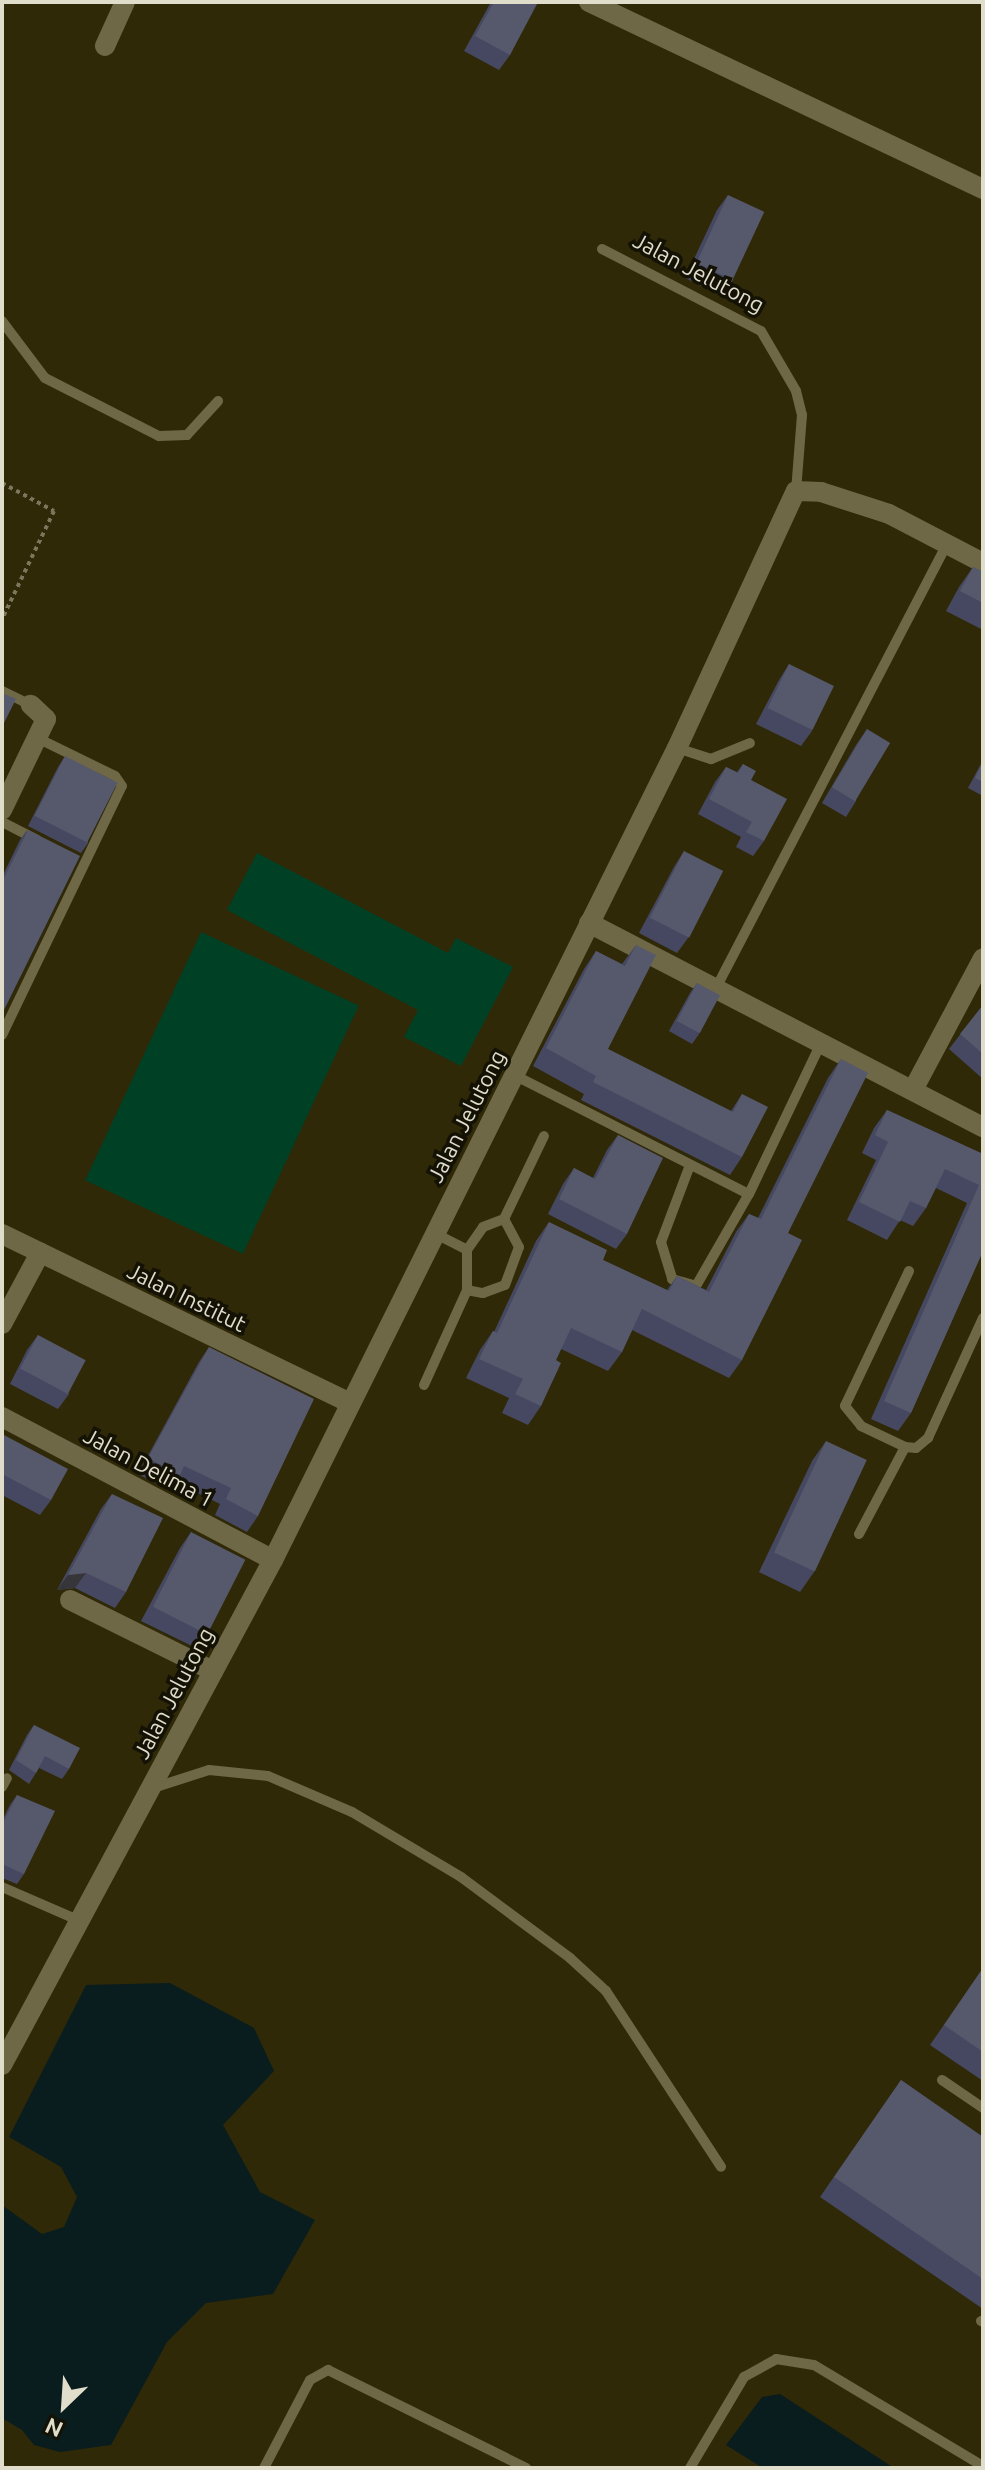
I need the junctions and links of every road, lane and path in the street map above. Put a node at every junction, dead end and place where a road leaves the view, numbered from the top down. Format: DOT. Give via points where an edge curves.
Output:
graph roads {
  1 [pos="125,2"];
  2 [pos="589,2"];
  3 [pos="105,46"];
  4 [pos="983,189"];
  5 [pos="602,249"];
  6 [pos="2,321"];
  7 [pos="218,401"];
  8 [pos="2,483"];
  9 [pos="796,491"];
  10 [pos="947,544"];
  11 [pos="983,563"];
  12 [pos="2,619"];
  13 [pos="2,691"];
  14 [pos="31,705"];
  15 [pos="37,738"];
  16 [pos="750,743"];
  17 [pos="677,748"];
  18 [pos="2,810"];
  19 [pos="2,822"];
  20 [pos="44,843"];
  21 [pos="72,857"];
  22 [pos="85,864"];
  23 [pos="589,923"];
  24 [pos="983,958"];
  25 [pos="715,990"];
  26 [pos="2,1035"];
  27 [pos="820,1045"];
  28 [pos="514,1075"];
  29 [pos="914,1088"];
  30 [pos="983,1127"];
  31 [pos="544,1136"];
  32 [pos="690,1165"];
  33 [pos="749,1194"];
  34 [pos="504,1219"];
  35 [pos="433,1232"];
  36 [pos="2,1234"];
  37 [pos="467,1250"];
  38 [pos="40,1253"];
  39 [pos="909,1271"];
  40 [pos="467,1290"];
  41 [pos="983,1318"];
  42 [pos="2,1324"];
  43 [pos="424,1385"];
  44 [pos="350,1403"];
  45 [pos="2,1417"];
  46 [pos="905,1447"];
  47 [pos="859,1534"];
  48 [pos="273,1560"];
  49 [pos="70,1600"];
  50 [pos="213,1671"];
  51 [pos="149,1789"];
  52 [pos="2,1887"];
  53 [pos="78,1920"];
  54 [pos="2,2065"];
  55 [pos="942,2080"];
  56 [pos="983,2108"];
  57 [pos="721,2167"];
  58 [pos="983,2466"];
  59 [pos="264,2468"];
  60 [pos="526,2468"];
  61 [pos="690,2468"];
  1 -- 3 [label="street"];
  2 -- 4 [label="street"];
  5 -- 9 [label="lane, Jalan Jelutong" via="761,331 796,391 802,415"];
  6 -- 7 [label="lane" via="45,378 159,436 187,435"];
  8 -- 12 [label="path" via="54,511"];
  9 -- 10 [label="street" via="844,498"];
  9 -- 17 [label="street, Jalan Jelutong"];
  10 -- 11 [label="street"];
  10 -- 25 [label="lane"];
  13 -- 14 [label="lane"];
  14 -- 15 [label="street" via="45,715"];
  15 -- 18 [label="street"];
  15 -- 22 [label="lane" via="120,780 120,792"];
  16 -- 17 [label="lane" via="711,759"];
  17 -- 23 [label="street, Jalan Jelutong"];
  19 -- 20 [label="lane"];
  21 -- 22 [label="lane"];
  22 -- 26 [label="lane"];
  23 -- 25 [label="street"];
  23 -- 28 [label="street, Jalan Jelutong"];
  24 -- 29 [label="street"];
  25 -- 27 [label="street"];
  27 -- 29 [label="street"];
  27 -- 33 [label="lane"];
  28 -- 32 [label="lane"];
  28 -- 35 [label="street, Jalan Jelutong"];
  29 -- 30 [label="street"];
  31 -- 34 [label="lane"];
  32 -- 33 [label="lane"];
  32 -- 33 [label="lane" via="662,1231 672,1279 680,1285 701,1282"];
  34 -- 37 [label="lane" via="483,1227"];
  34 -- 40 [label="lane" via="519,1247 505,1285 483,1293"];
  35 -- 37 [label="lane"];
  35 -- 44 [label="street, Jalan Jelutong"];
  36 -- 38 [label="street, Jalan Institut"];
  37 -- 40 [label="lane"];
  38 -- 42 [label="street" via="20,1307"];
  38 -- 44 [label="street, Jalan Institut"];
  39 -- 46 [label="lane" via="845,1406 861,1426"];
  40 -- 43 [label="lane"];
  41 -- 46 [label="lane" via="928,1438 916,1448"];
  44 -- 48 [label="street, Jalan Jelutong"];
  45 -- 48 [label="street, Jalan Delima 1"];
  46 -- 47 [label="lane"];
  48 -- 50 [label="street, Jalan Jelutong"];
  49 -- 50 [label="street"];
  50 -- 51 [label="street, Jalan Jelutong"];
  51 -- 53 [label="street, Jalan Jelutong"];
  51 -- 57 [label="lane" via="209,1770 268,1776 352,1812 461,1877 606,1991"];
  52 -- 53 [label="lane"];
  53 -- 54 [label="street, Jalan Jelutong"];
  55 -- 56 [label="lane"];
  58 -- 61 [label="lane" via="814,2365 776,2359 744,2377"];
  59 -- 60 [label="lane" via="310,2380 328,2370"];
}
